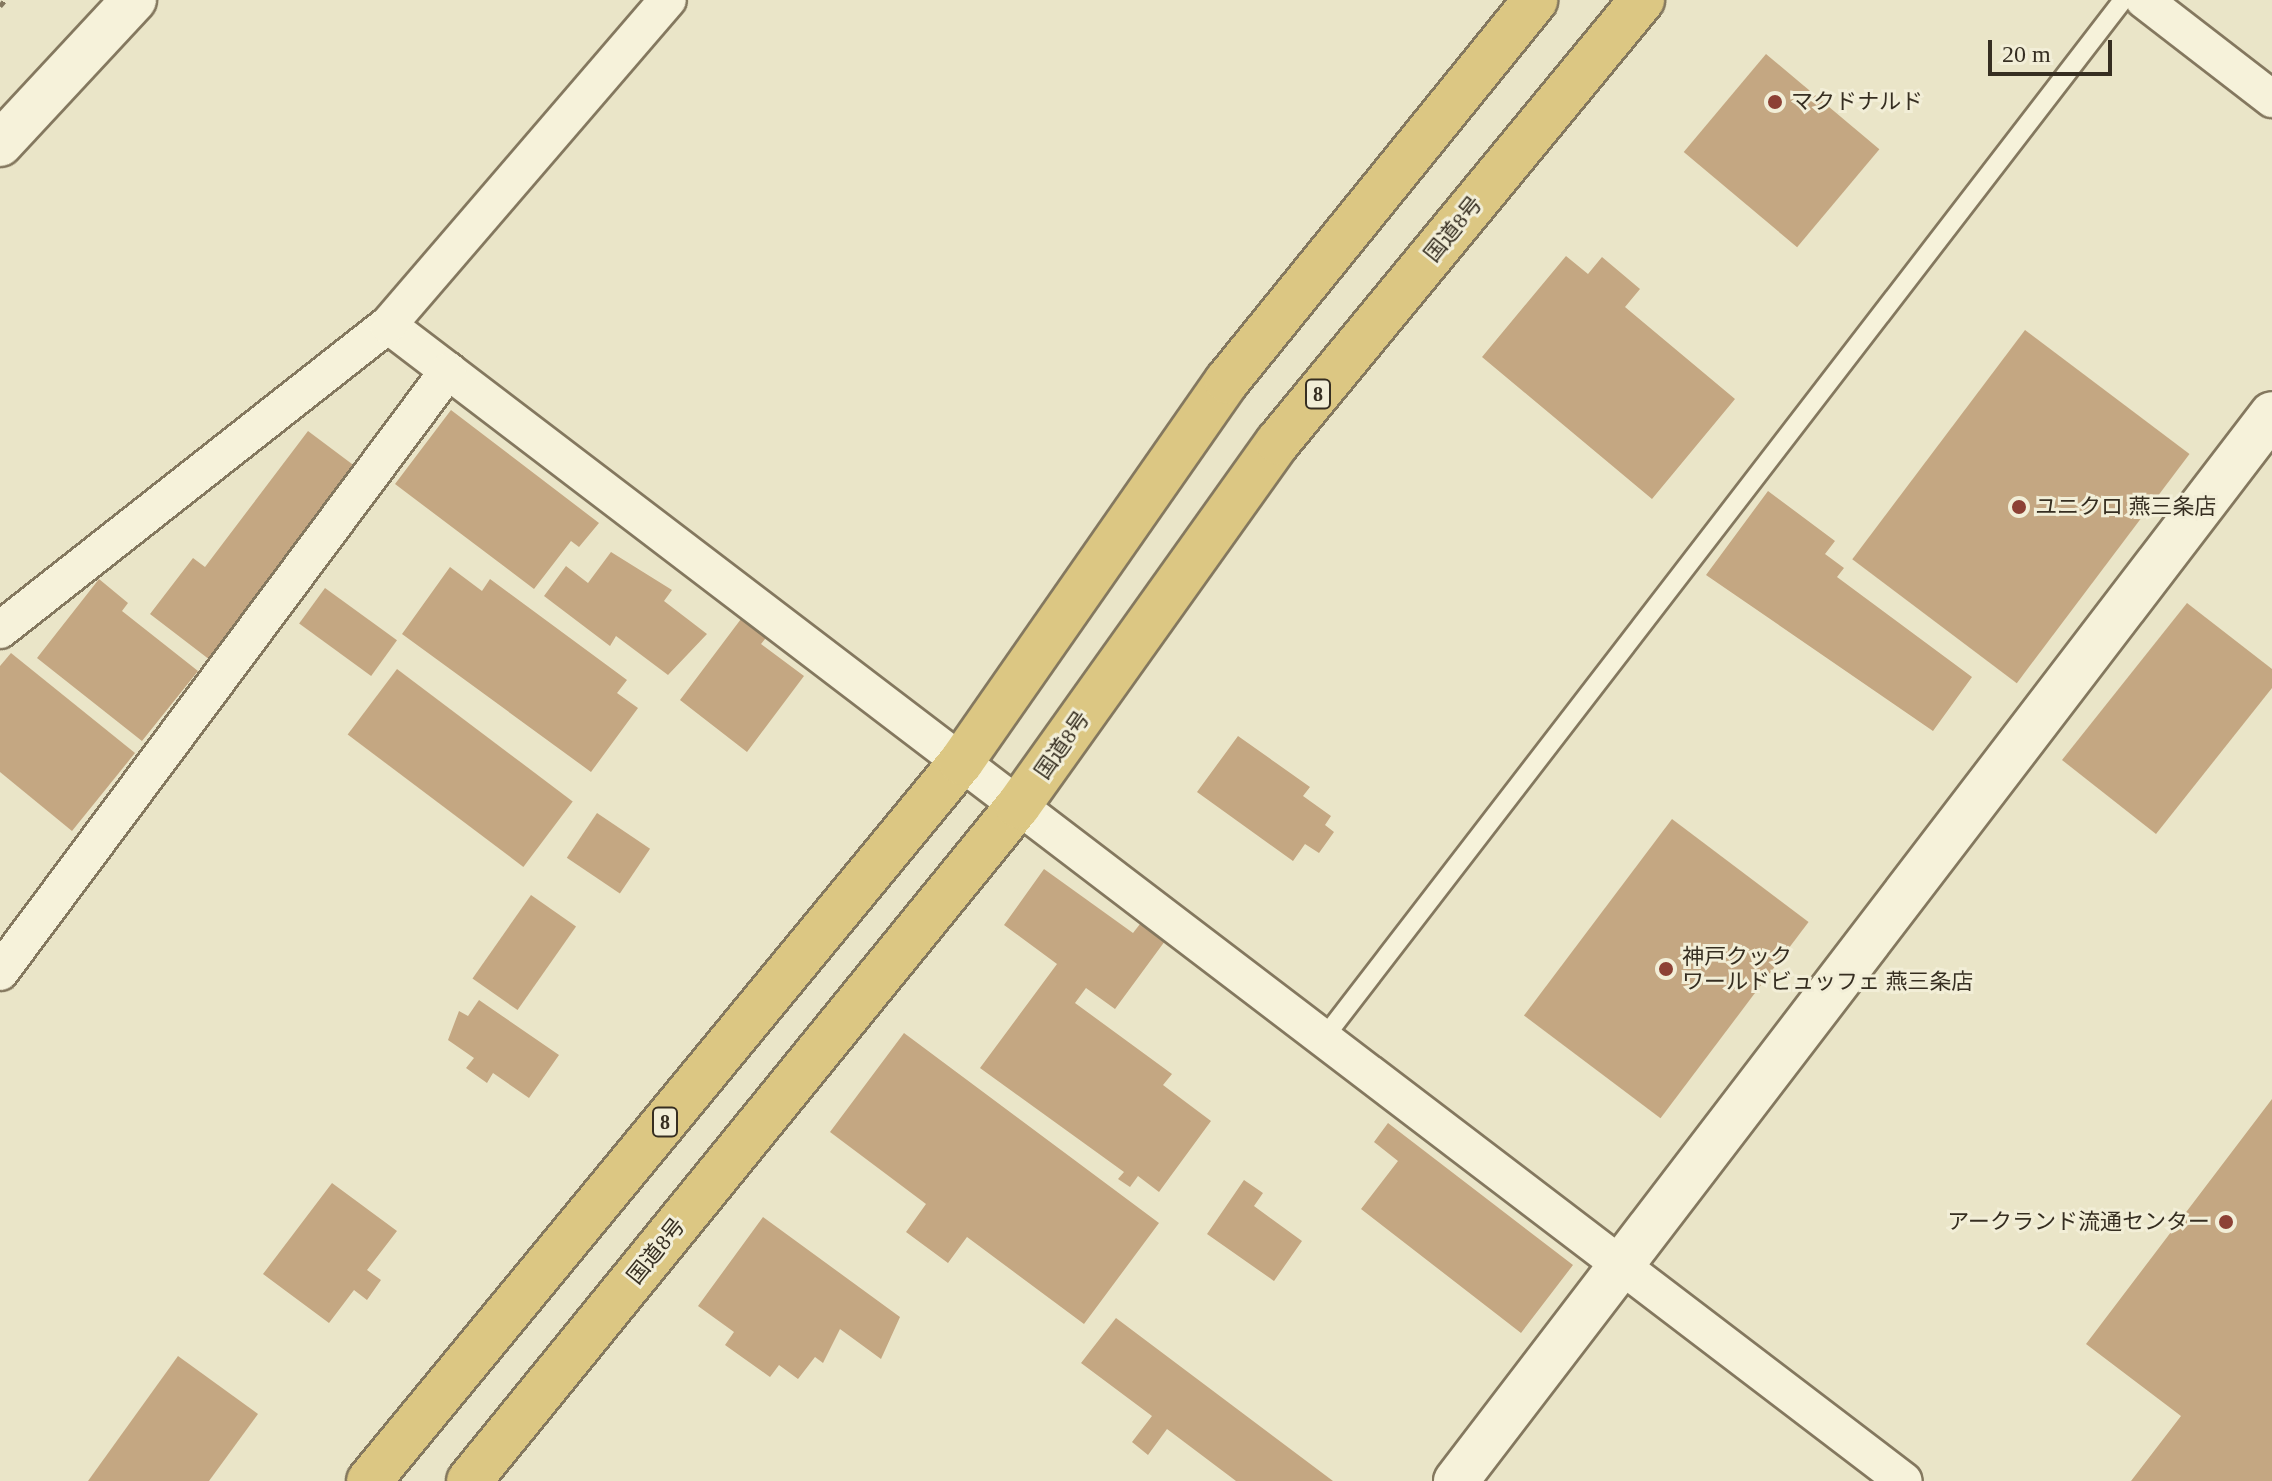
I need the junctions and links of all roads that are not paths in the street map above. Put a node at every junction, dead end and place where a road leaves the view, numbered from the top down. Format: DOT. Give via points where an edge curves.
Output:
graph roads {
  1 [pos="134,0"];
  2 [pos="668,0"];
  3 [pos="1535,0"];
  4 [pos="1642,0"];
  5 [pos="2123,0"];
  6 [pos="2144,0"];
  7 [pos="2272,99"];
  8 [pos="0,144"];
  9 [pos="388,325"];
  10 [pos="448,371"];
  11 [pos="2272,414"];
  12 [pos="0,630"];
  13 [pos="961,762"];
  14 [pos="1018,806"];
  15 [pos="0,972"];
  16 [pos="1323,1039"];
  17 [pos="1619,1262"];
  18 [pos="369,1481"];
  19 [pos="469,1481"];
  20 [pos="1456,1481"];
  21 [pos="1904,1481"];
  1 -- 8 [label="street"];
  2 -- 9 [label="street"];
  3 -- 13 [label="highway, 8" via="1227,381"];
  4 -- 14 [label="highway, 国道8号 / 8" via="1278,442"];
  5 -- 16 [label="lane"];
  6 -- 7 [label="street"];
  9 -- 10 [label="street"];
  9 -- 12 [label="street"];
  10 -- 13 [label="street"];
  10 -- 15 [label="street"];
  11 -- 17 [label="street"];
  13 -- 14 [label="street"];
  13 -- 18 [label="highway, 8"];
  14 -- 16 [label="street"];
  14 -- 19 [label="highway, 国道8号 / 8"];
  16 -- 17 [label="street"];
  17 -- 20 [label="street"];
  17 -- 21 [label="street"];
}
